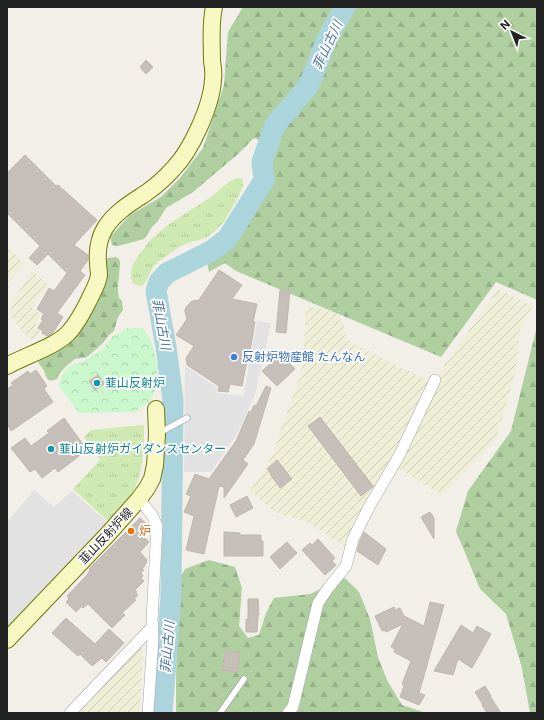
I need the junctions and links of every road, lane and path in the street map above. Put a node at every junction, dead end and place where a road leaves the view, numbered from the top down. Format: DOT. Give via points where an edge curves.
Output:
graph roads {
  1 [pos="214,7"];
  2 [pos="7,366"];
  3 [pos="435,380"];
  4 [pos="156,409"];
  5 [pos="188,418"];
  6 [pos="162,432"];
  7 [pos="139,499"];
  8 [pos="153,626"];
  9 [pos="7,640"];
  10 [pos="244,679"];
  11 [pos="70,713"];
  12 [pos="148,713"];
  13 [pos="220,713"];
  14 [pos="288,713"];
  1 -- 2 [label="street" via="211,34 213,80 208,104 186,154 162,180 125,206 108,224 100,242 99,276 96,285 70,332 49,346"];
  3 -- 14 [label="street" via="399,456 368,507 353,539 346,566 318,603 293,707"];
  4 -- 6 [label="street, 韮山反射炉線"];
  5 -- 6 [label="lane"];
  6 -- 7 [label="street, 韮山反射炉線" via="152,479"];
  7 -- 8 [label="street" via="157,526"];
  7 -- 9 [label="street, 韮山反射炉線"];
  8 -- 11 [label="street"];
  8 -- 12 [label="street"];
  10 -- 13 [label="lane"];
}
